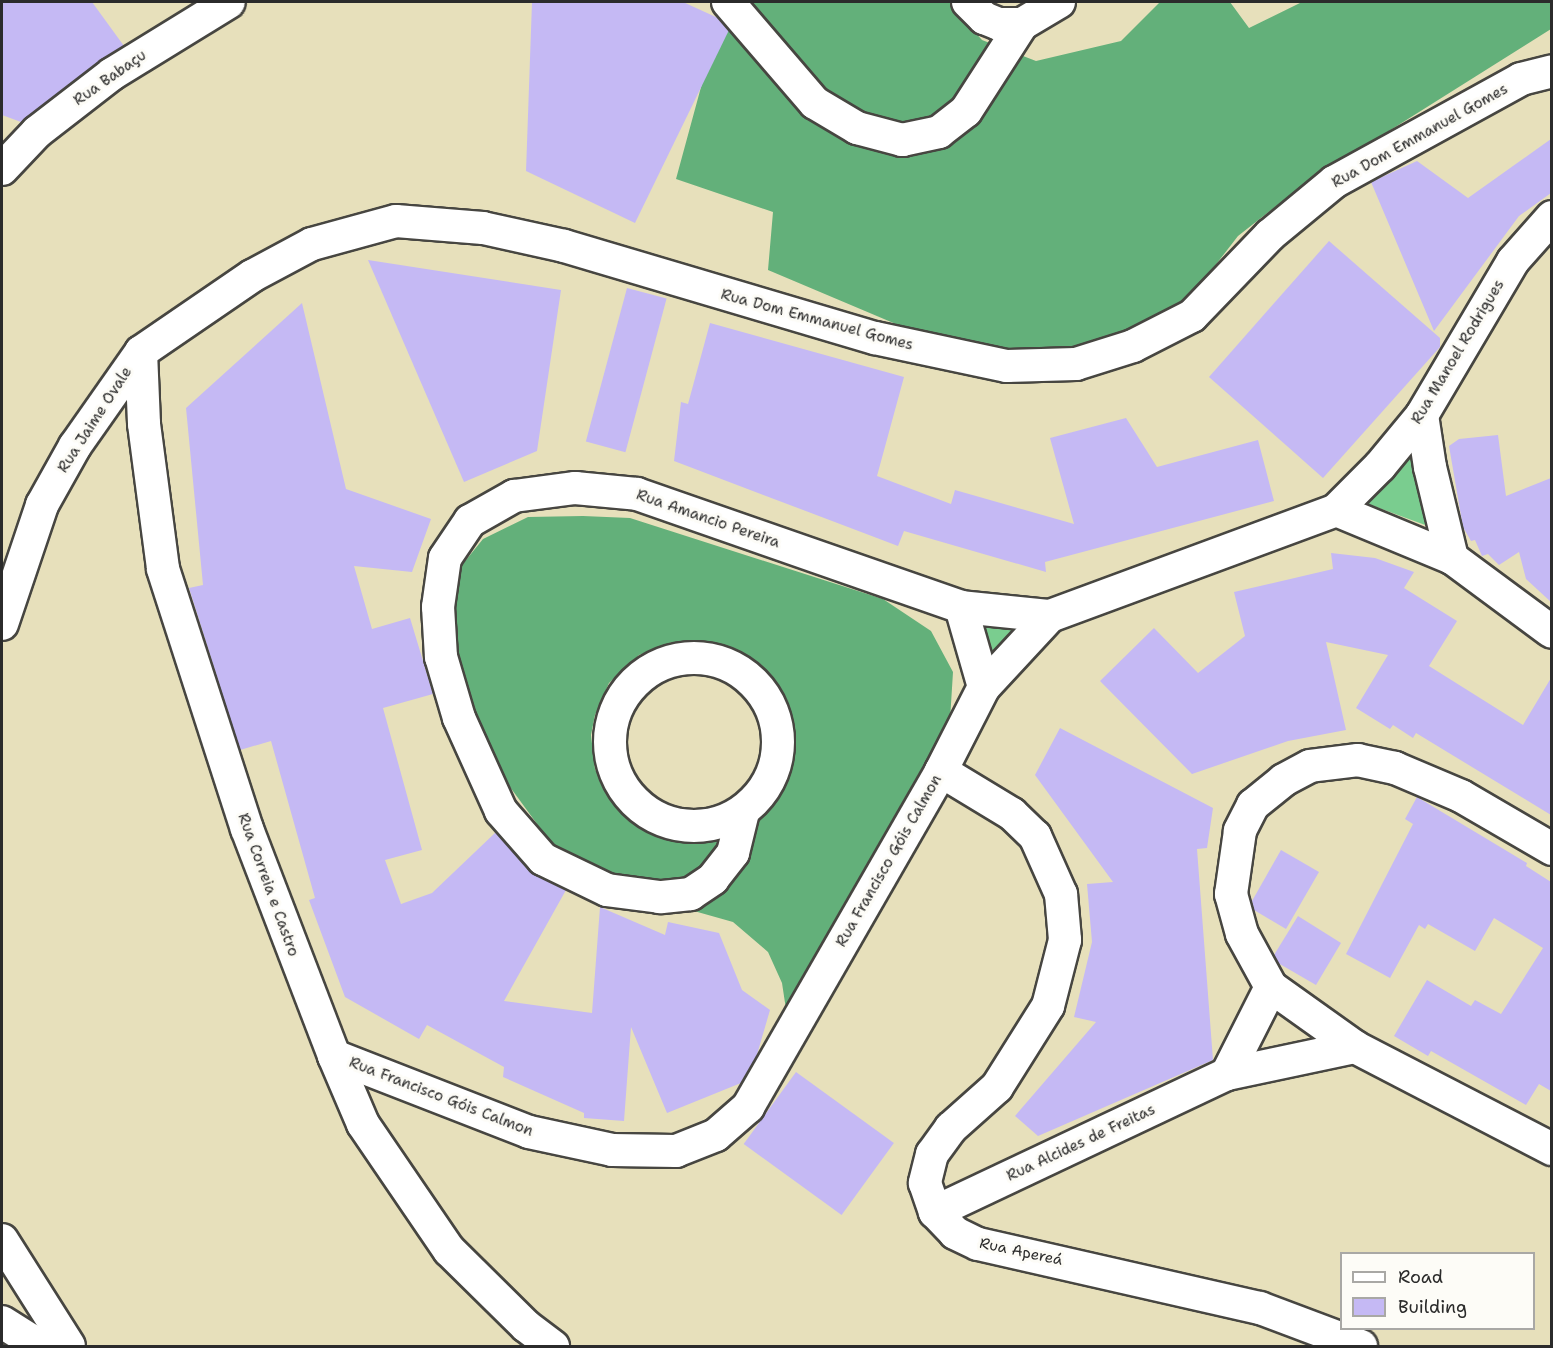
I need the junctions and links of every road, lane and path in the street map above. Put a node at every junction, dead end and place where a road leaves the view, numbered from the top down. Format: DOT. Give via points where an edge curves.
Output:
graph roads {
  1 [pos="230,2"];
  2 [pos="728,2"];
  3 [pos="968,2"];
  4 [pos="1059,2"];
  5 [pos="1022,24"];
  6 [pos="1551,71"];
  7 [pos="2,169"];
  8 [pos="1551,217"];
  9 [pos="141,352"];
  10 [pos="1422,415"];
  11 [pos="1336,510"];
  12 [pos="1452,558"];
  13 [pos="961,607"];
  14 [pos="1050,616"];
  15 [pos="2,624"];
  16 [pos="1551,632"];
  17 [pos="984,687"];
  18 [pos="941,771"];
  19 [pos="743,812"];
  20 [pos="1551,849"];
  21 [pos="1271,987"];
  22 [pos="1355,1047"];
  23 [pos="334,1056"];
  24 [pos="1227,1074"];
  25 [pos="1551,1149"];
  26 [pos="935,1212"];
  27 [pos="2,1240"];
  28 [pos="2,1322"];
  29 [pos="39,1347"];
  30 [pos="69,1347"];
  31 [pos="553,1347"];
  32 [pos="1361,1347"];
  1 -- 7 [label="street, Rua Babaçu" via="112,74 37,132"];
  2 -- 5 [label="street" via="815,103 856,128 902,140 939,132 966,111"];
  3 -- 5 [label="street" via="984,18 999,24"];
  4 -- 5 [label="street"];
  6 -- 9 [label="street, Rua Dom Emmanuel Gomes" via="1521,79 1334,182 1270,235 1192,316 1133,346 1076,364 1006,366 875,338 564,246 483,228 396,221 312,244 252,276"];
  8 -- 10 [label="street, Rua Manoel Rodrigues" via="1513,261"];
  9 -- 15 [label="street, Rua Jaime Ovale" via="75,446 42,505"];
  9 -- 23 [label="street, Rua Correia e Castro" via="144,424 163,570 247,829"];
  10 -- 11 [label="street, Rua Manoel Rodrigues" via="1380,466"];
  10 -- 12 [label="street"];
  11 -- 12 [label="street"];
  11 -- 14 [label="street, Rua Francisco Góis Calmon"];
  12 -- 16 [label="street"];
  13 -- 14 [label="street, Rua Amancio Pereira"];
  13 -- 17 [label="street"];
  13 -- 19 [label="street, Rua Amancio Pereira" via="637,494 574,488 514,496 470,521 445,558 438,607 441,657 459,718 501,811 543,859 607,890 660,897 691,894 713,879 733,853"];
  14 -- 17 [label="street, Rua Francisco Góis Calmon"];
  17 -- 18 [label="street, Rua Francisco Góis Calmon"];
  18 -- 23 [label="street, Rua Francisco Góis Calmon" via="748,1107 716,1135 676,1151 612,1150 529,1132"];
  18 -- 26 [label="street, Rua Apereá" via="1012,814 1035,836 1061,894 1065,940 1048,1006 997,1087 951,1128 932,1154 925,1183"];
  19 -- 19 [label="street" via="764,791 777,764 777,721 765,694 736,667 708,657 667,660 641,675 616,706 608,735 611,764 624,791 652,816 680,826 710,826"];
  20 -- 21 [label="street" via="1461,796 1395,768 1358,760 1310,765 1253,805 1240,831 1234,861 1231,894 1242,934"];
  21 -- 22 [label="street"];
  21 -- 24 [label="street"];
  22 -- 24 [label="street, Rua Alcides de Freitas"];
  22 -- 25 [label="street"];
  23 -- 31 [label="street, Rua Correia e Castro" via="363,1124 449,1250 526,1326"];
  24 -- 26 [label="street, Rua Alcides de Freitas"];
  26 -- 32 [label="street, Rua Apereá" via="955,1233 978,1244 1260,1308"];
  27 -- 30 [label="street"];
  28 -- 29 [label="street"];
}
